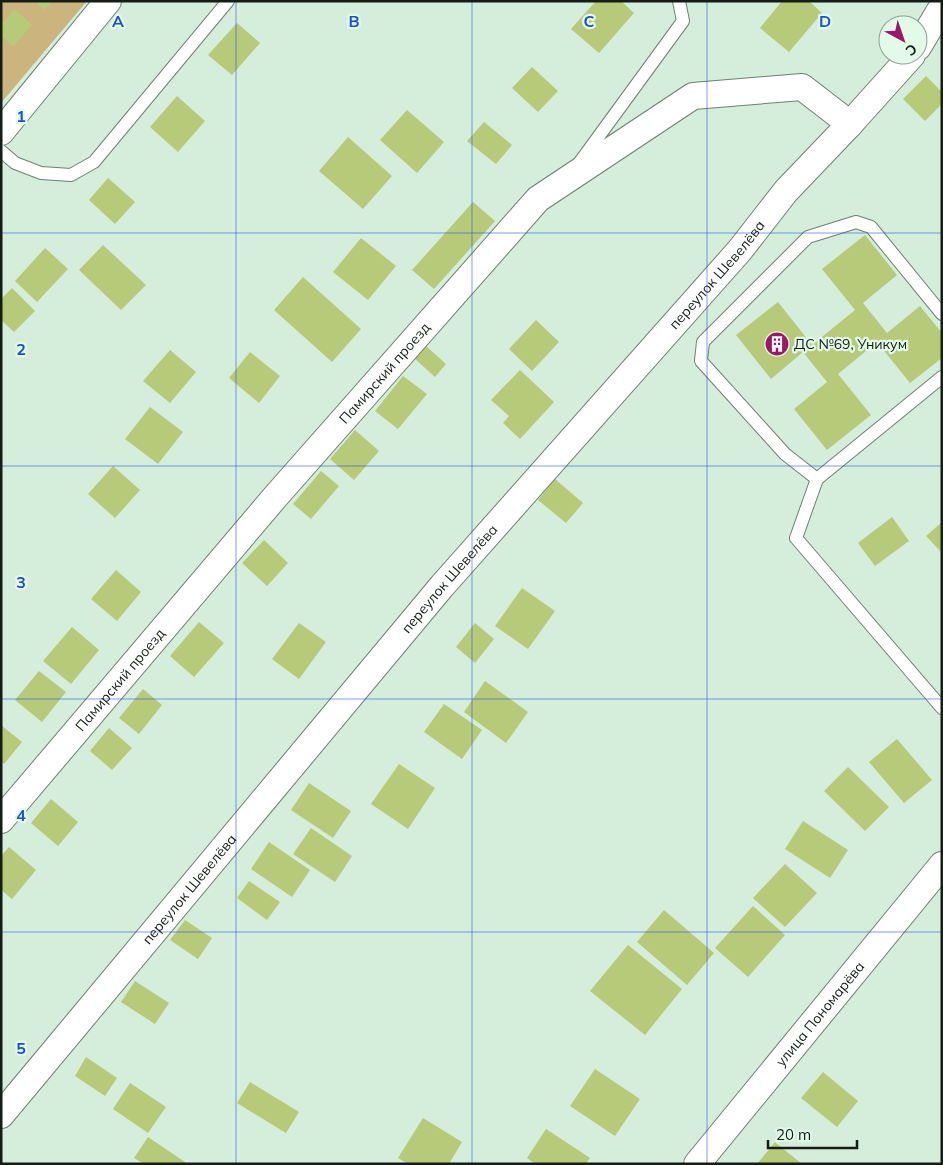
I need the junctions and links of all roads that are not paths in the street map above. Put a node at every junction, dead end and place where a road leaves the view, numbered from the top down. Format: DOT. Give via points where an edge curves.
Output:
graph roads {
  1 [pos="108,1"];
  2 [pos="228,1"];
  3 [pos="679,1"];
  4 [pos="942,7"];
  5 [pos="928,30"];
  6 [pos="903,65"];
  7 [pos="850,124"];
  8 [pos="1,132"];
  9 [pos="1,151"];
  10 [pos="566,181"];
  11 [pos="942,314"];
  12 [pos="942,377"];
  13 [pos="817,479"];
  14 [pos="942,708"];
  15 [pos="1,820"];
  16 [pos="942,865"];
  17 [pos="1,1115"];
  18 [pos="697,1164"];
  1 -- 8 [label="street"];
  2 -- 9 [label="lane" via="94,162 71,175 41,173 15,163"];
  3 -- 10 [label="lane" via="683,21"];
  4 -- 5 [label="street"];
  6 -- 7 [label="street, переулок Шевелёва"];
  7 -- 10 [label="street, Памирский проезд" via="802,87 693,96"];
  7 -- 17 [label="street, переулок Шевелёва" via="786,191 740,250 442,586"];
  10 -- 15 [label="street, Памирский проезд" via="538,199 276,496"];
  11 -- 13 [label="lane" via="871,227 856,222 808,236 703,342 701,361 785,454"];
  12 -- 13 [label="lane"];
  13 -- 14 [label="lane" via="796,538"];
  16 -- 18 [label="street, улица Пономарёва"];
}
